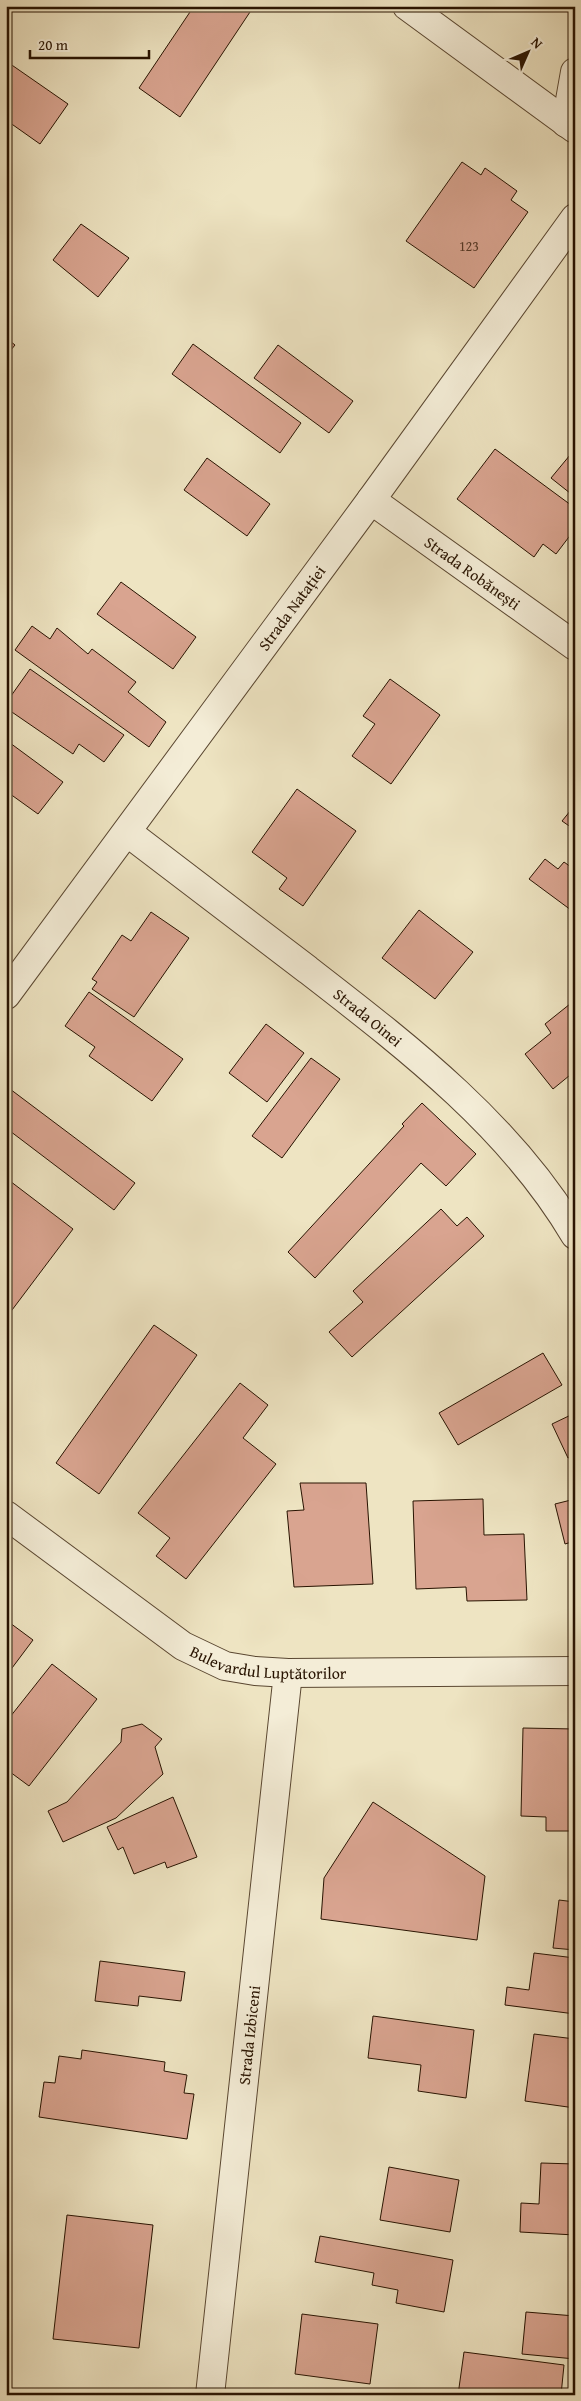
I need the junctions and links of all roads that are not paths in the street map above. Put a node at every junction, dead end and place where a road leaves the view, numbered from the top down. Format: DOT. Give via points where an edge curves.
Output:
graph roads {
  1 [pos="407,6"];
  2 [pos="575,72"];
  3 [pos="570,126"];
  4 [pos="575,218"];
  5 [pos="371,500"];
  6 [pos="575,646"];
  7 [pos="127,832"];
  8 [pos="6,995"];
  9 [pos="575,1235"];
  10 [pos="6,1515"];
  11 [pos="575,1671"];
  12 [pos="288,1673"];
  13 [pos="210,2395"];
  1 -- 3 [label="street"];
  2 -- 3 [label="street"];
  4 -- 5 [label="street, Strada Natației"];
  5 -- 6 [label="street, Strada Robănești"];
  5 -- 7 [label="street, Strada Natației"];
  7 -- 8 [label="street, Strada Natației"];
  7 -- 9 [label="street, Strada Oinei" via="386,1031 463,1099 516,1152"];
  10 -- 12 [label="street, Bulevardul Luptătorilor" via="183,1646 225,1666 255,1672"];
  11 -- 12 [label="street, Bulevardul Luptătorilor"];
  12 -- 13 [label="street, Strada Izbiceni"];
}
